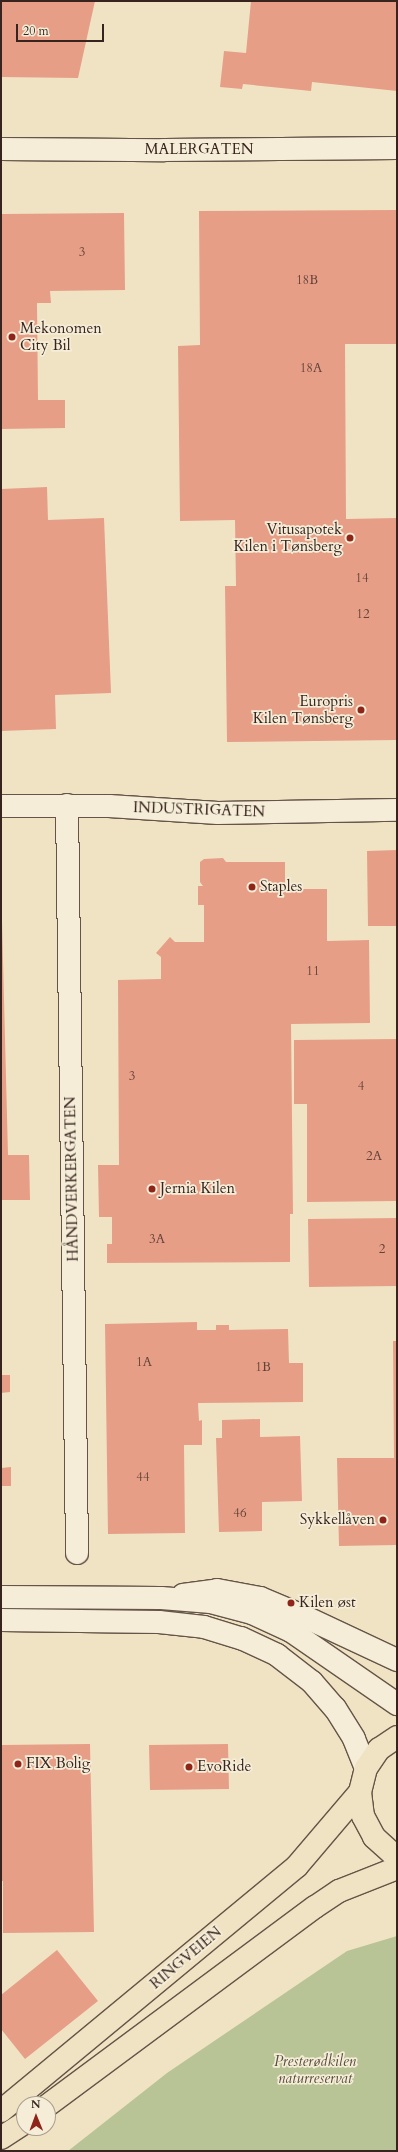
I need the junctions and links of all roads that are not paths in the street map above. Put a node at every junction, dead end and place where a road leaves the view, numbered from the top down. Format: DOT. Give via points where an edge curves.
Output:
graph roads {
  1 [pos="397,148"];
  2 [pos="1,149"];
  3 [pos="68,805"];
  4 [pos="1,806"];
  5 [pos="397,810"];
  6 [pos="77,1553"];
  7 [pos="1,1597"];
  8 [pos="161,1598"];
  9 [pos="1,1620"];
  10 [pos="397,1660"];
  11 [pos="397,1704"];
  12 [pos="397,1737"];
  13 [pos="366,1768"];
  14 [pos="360,1792"];
  15 [pos="397,1855"];
  16 [pos="397,1868"];
  17 [pos="56,2099"];
  18 [pos="1,2111"];
  19 [pos="16,2128"];
  20 [pos="1,2138"];
  1 -- 2 [label="street, MALERGATEN"];
  3 -- 4 [label="street, INDUSTRIGATEN"];
  3 -- 5 [label="street, INDUSTRIGATEN" via="218,813"];
  3 -- 6 [label="street, HÅNDVERKERGATEN"];
  7 -- 8 [label="street"];
  8 -- 10 [label="street" via="216,1590 260,1598"];
  8 -- 11 [label="street" via="211,1602 252,1613 291,1631"];
  9 -- 13 [label="street" via="159,1622 204,1628 241,1638 277,1655 312,1682 335,1708 354,1739"];
  12 -- 13 [label="main road, RINGVEIEN" via="379,1749"];
  13 -- 14 [label="main road, RINGVEIEN"];
  14 -- 15 [label="main road, RINGVEIEN" via="363,1816 374,1837"];
  14 -- 18 [label="main road, RINGVEIEN" via="297,1866"];
  16 -- 17 [label="main road" via="340,1891 315,1907"];
  19 -- 20 [label="main road"];
}
